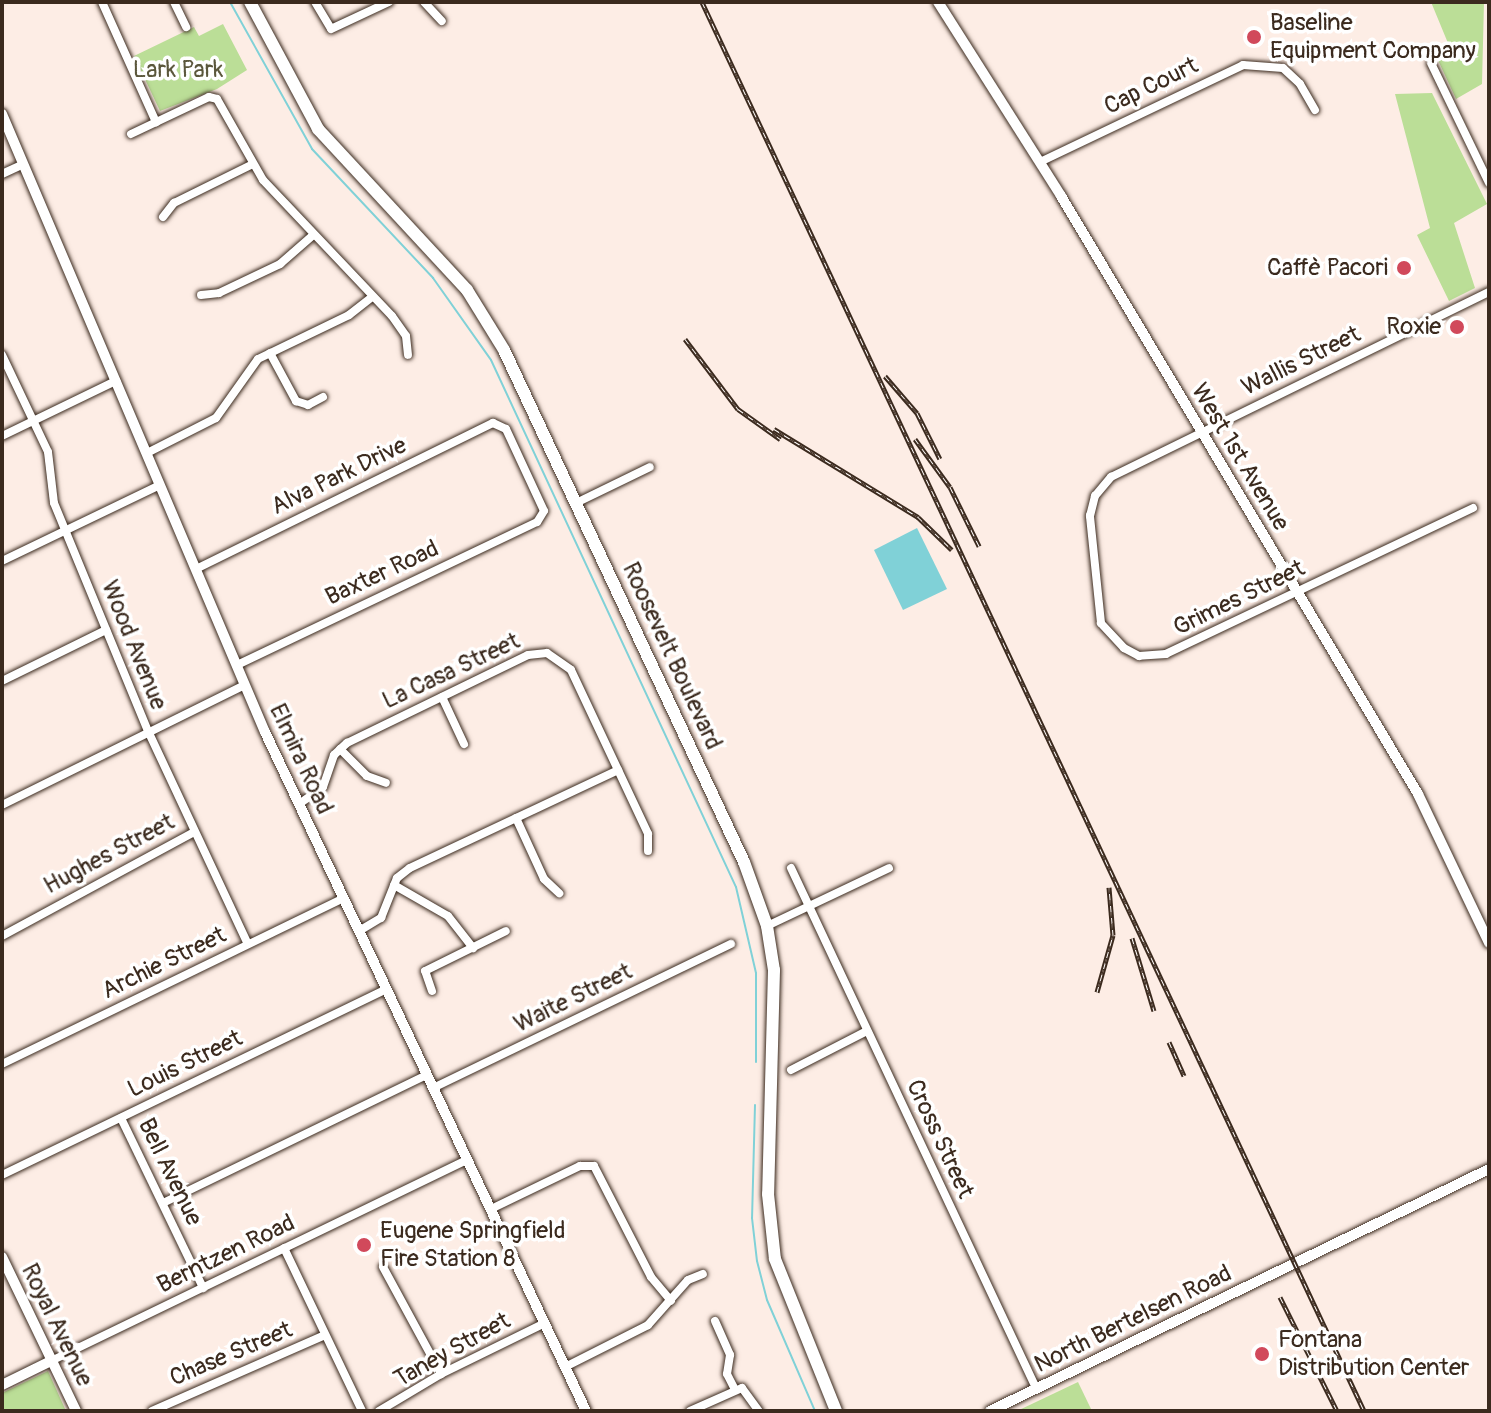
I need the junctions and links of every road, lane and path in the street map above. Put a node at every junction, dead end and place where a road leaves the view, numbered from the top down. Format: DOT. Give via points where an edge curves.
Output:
graph roads {
  1 [pos="102,2"];
  2 [pos="174,2"];
  3 [pos="250,2"];
  4 [pos="315,2"];
  5 [pos="389,2"];
  6 [pos="424,2"];
  7 [pos="938,2"];
  8 [pos="442,21"];
  9 [pos="186,27"];
  10 [pos="1288,57"];
  11 [pos="1431,63"];
  12 [pos="1283,68"];
  13 [pos="1315,110"];
  14 [pos="2,114"];
  15 [pos="156,122"];
  16 [pos="131,134"];
  17 [pos="1040,162"];
  18 [pos="23,164"];
  19 [pos="253,164"];
  20 [pos="2,174"];
  21 [pos="1489,183"];
  22 [pos="163,217"];
  23 [pos="312,236"];
  24 [pos="1489,292"];
  25 [pos="201,295"];
  26 [pos="372,297"];
  27 [pos="270,353"];
  28 [pos="2,355"];
  29 [pos="408,355"];
  30 [pos="116,381"];
  31 [pos="323,397"];
  32 [pos="34,421"];
  33 [pos="500,423"];
  34 [pos="1202,432"];
  35 [pos="2,436"];
  36 [pos="147,453"];
  37 [pos="650,467"];
  38 [pos="160,485"];
  39 [pos="1095,496"];
  40 [pos="576,503"];
  41 [pos="1473,508"];
  42 [pos="65,530"];
  43 [pos="2,561"];
  44 [pos="196,569"];
  45 [pos="1297,592"];
  46 [pos="106,630"];
  47 [pos="237,665"];
  48 [pos="2,681"];
  49 [pos="245,685"];
  50 [pos="442,697"];
  51 [pos="149,733"];
  52 [pos="464,744"];
  53 [pos="340,749"];
  54 [pos="618,770"];
  55 [pos="386,783"];
  56 [pos="299,804"];
  57 [pos="2,805"];
  58 [pos="516,818"];
  59 [pos="194,832"];
  60 [pos="648,851"];
  61 [pos="791,868"];
  62 [pos="889,868"];
  63 [pos="394,885"];
  64 [pos="559,893"];
  65 [pos="344,898"];
  66 [pos="809,907"];
  67 [pos="767,926"];
  68 [pos="359,931"];
  69 [pos="506,931"];
  70 [pos="2,936"];
  71 [pos="1489,943"];
  72 [pos="248,944"];
  73 [pos="731,944"];
  74 [pos="473,948"];
  75 [pos="386,989"];
  76 [pos="432,991"];
  77 [pos="867,1031"];
  78 [pos="2,1064"];
  79 [pos="791,1070"];
  80 [pos="427,1075"];
  81 [pos="433,1088"];
  82 [pos="121,1118"];
  83 [pos="467,1160"];
  84 [pos="1489,1169"];
  85 [pos="2,1175"];
  86 [pos="163,1203"];
  87 [pos="491,1209"];
  88 [pos="284,1248"];
  89 [pos="2,1257"];
  90 [pos="383,1267"];
  91 [pos="5,1273"];
  92 [pos="703,1274"];
  93 [pos="203,1288"];
  94 [pos="671,1301"];
  95 [pos="715,1321"];
  96 [pos="545,1323"];
  97 [pos="325,1335"];
  98 [pos="51,1361"];
  99 [pos="565,1367"];
  100 [pos="441,1374"];
  101 [pos="2,1385"];
  102 [pos="1036,1388"];
  103 [pos="735,1390"];
  104 [pos="76,1411"];
  105 [pos="152,1411"];
  106 [pos="362,1411"];
  107 [pos="379,1411"];
  108 [pos="586,1411"];
  109 [pos="690,1411"];
  110 [pos="759,1411"];
  111 [pos="836,1411"];
  112 [pos="990,1411"];
  1 -- 15 [label="street"];
  2 -- 9 [label="street"];
  3 -- 40 [label="main road, Roosevelt Boulevard" via="301,101 338,157 441,261 486,319"];
  4 -- 5 [label="street" via="333,29"];
  6 -- 8 [label="street"];
  7 -- 17 [label="street, West 1st Avenue"];
  10 -- 12 [label="street"];
  11 -- 21 [label="street"];
  12 -- 13 [label="street"];
  12 -- 17 [label="street, Cap Court" via="1261,63 1236,68"];
  14 -- 18 [label="street, Elmira Road"];
  15 -- 16 [label="street"];
  15 -- 19 [label="street" via="213,97"];
  17 -- 34 [label="street, West 1st Avenue"];
  18 -- 20 [label="street"];
  18 -- 30 [label="street, Elmira Road"];
  19 -- 22 [label="street" via="174,203"];
  19 -- 23 [label="street"];
  23 -- 25 [label="street" via="280,264 219,293"];
  23 -- 26 [label="street"];
  24 -- 34 [label="street, Wallis Street"];
  26 -- 27 [label="street" via="349,315"];
  26 -- 29 [label="street" via="400,326"];
  27 -- 31 [label="street" via="296,401 308,405"];
  27 -- 36 [label="street" via="251,365 238,393 216,418"];
  28 -- 32 [label="street, Wood Avenue"];
  30 -- 32 [label="street"];
  30 -- 36 [label="street, Elmira Road"];
  32 -- 35 [label="street"];
  32 -- 42 [label="street, Wood Avenue" via="48,452 54,503"];
  33 -- 44 [label="street, Alva Park Drive"];
  33 -- 47 [label="street, Baxter Road" via="544,516"];
  34 -- 39 [label="street, Wallis Street" via="1121,470"];
  34 -- 45 [label="street, West 1st Avenue"];
  36 -- 38 [label="street, Elmira Road"];
  37 -- 40 [label="street"];
  38 -- 42 [label="street"];
  38 -- 44 [label="street, Elmira Road"];
  39 -- 45 [label="street, Grimes Street" via="1090,530 1101,623 1139,656 1166,654"];
  40 -- 67 [label="main road, Roosevelt Boulevard" via="744,862"];
  41 -- 45 [label="street, Grimes Street"];
  42 -- 43 [label="street"];
  42 -- 46 [label="street, Wood Avenue"];
  44 -- 47 [label="street, Elmira Road"];
  45 -- 71 [label="street, West 1st Avenue" via="1418,794"];
  46 -- 48 [label="street"];
  46 -- 51 [label="street, Wood Avenue"];
  47 -- 49 [label="street, Elmira Road"];
  49 -- 51 [label="street"];
  49 -- 56 [label="street, Elmira Road"];
  50 -- 52 [label="street"];
  50 -- 53 [label="street, La Casa Street"];
  50 -- 54 [label="street, La Casa Street" via="528,655 556,656 571,670"];
  51 -- 57 [label="street"];
  51 -- 59 [label="street, Wood Avenue"];
  53 -- 55 [label="street" via="367,776"];
  53 -- 56 [label="street" via="323,787"];
  54 -- 58 [label="street"];
  54 -- 60 [label="street, La Casa Street" via="648,834"];
  56 -- 65 [label="street, Elmira Road"];
  58 -- 63 [label="street" via="410,868"];
  58 -- 64 [label="street" via="544,879"];
  59 -- 70 [label="street, Hughes Street"];
  59 -- 72 [label="street, Wood Avenue"];
  61 -- 66 [label="street, Cross Street"];
  62 -- 66 [label="street"];
  63 -- 68 [label="street" via="381,918"];
  63 -- 74 [label="street" via="442,912"];
  65 -- 68 [label="street, Elmira Road"];
  65 -- 72 [label="street, Archie Street"];
  66 -- 67 [label="street"];
  66 -- 77 [label="street, Cross Street"];
  67 -- 111 [label="main road, Roosevelt Boulevard" via="776,1008 770,1229 782,1284"];
  68 -- 75 [label="street, Elmira Road"];
  69 -- 74 [label="street"];
  72 -- 78 [label="street, Archie Street"];
  73 -- 81 [label="street, Waite Street"];
  74 -- 76 [label="street" via="425,971"];
  75 -- 80 [label="street, Elmira Road"];
  75 -- 82 [label="street, Louis Street"];
  77 -- 79 [label="street"];
  77 -- 102 [label="street, Cross Street"];
  80 -- 81 [label="street, Elmira Road"];
  80 -- 86 [label="street"];
  81 -- 83 [label="street, Elmira Road"];
  82 -- 85 [label="street, Louis Street"];
  82 -- 86 [label="street, Bell Avenue"];
  83 -- 87 [label="street, Elmira Road"];
  83 -- 88 [label="street, Berntzen Road"];
  84 -- 102 [label="street, North Bertelsen Road"];
  86 -- 93 [label="street, Bell Avenue"];
  87 -- 94 [label="street" via="580,1166 594,1166 651,1277"];
  87 -- 96 [label="street, Elmira Road"];
  88 -- 93 [label="street, Berntzen Road"];
  88 -- 97 [label="street"];
  89 -- 91 [label="street, Royal Avenue"];
  90 -- 100 [label="street"];
  91 -- 98 [label="street, Royal Avenue"];
  92 -- 94 [label="street" via="688,1280"];
  93 -- 98 [label="street, Berntzen Road"];
  94 -- 99 [label="street" via="645,1327"];
  95 -- 103 [label="street" via="730,1355 727,1374"];
  96 -- 99 [label="street, Elmira Road"];
  96 -- 100 [label="street, Taney Street"];
  97 -- 105 [label="street, Chase Street"];
  97 -- 106 [label="street"];
  98 -- 101 [label="street, Berntzen Road"];
  98 -- 104 [label="street, Royal Avenue"];
  99 -- 108 [label="street, Elmira Road"];
  100 -- 107 [label="street, Taney Street"];
  102 -- 112 [label="street, North Bertelsen Road"];
  103 -- 109 [label="street"];
  103 -- 110 [label="street" via="748,1391"];
}
